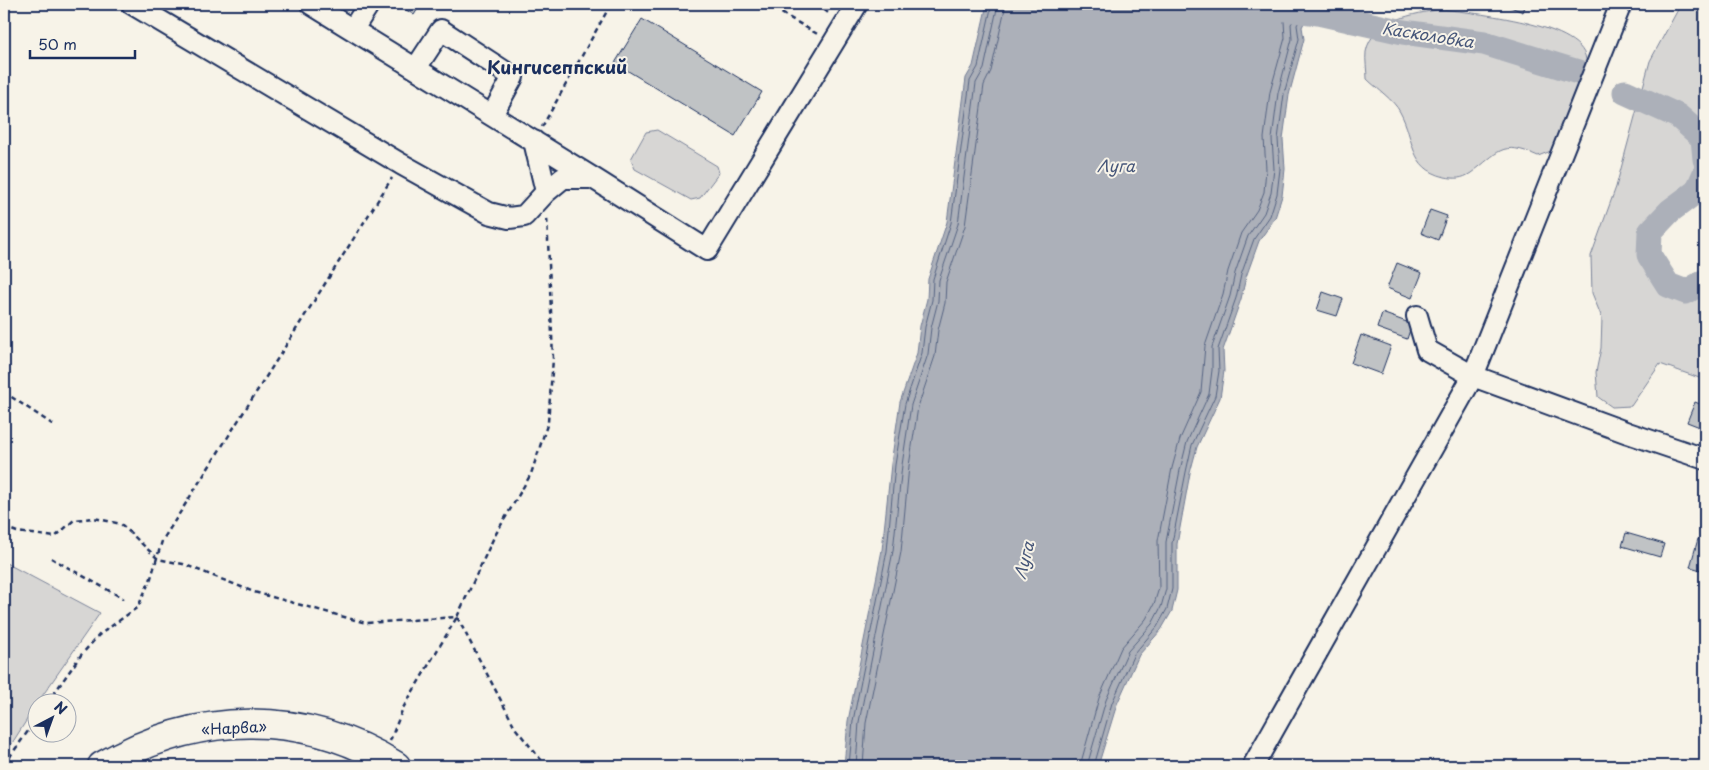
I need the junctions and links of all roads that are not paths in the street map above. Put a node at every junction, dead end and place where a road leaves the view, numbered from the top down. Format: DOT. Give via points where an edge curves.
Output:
graph roads {
  1 [pos="132,4"];
  2 [pos="311,4"];
  3 [pos="370,4"];
  4 [pos="857,4"];
  5 [pos="1621,4"];
  6 [pos="353,29"];
  7 [pos="416,68"];
  8 [pos="492,115"];
  9 [pos="534,141"];
  10 [pos="593,178"];
  11 [pos="546,192"];
  12 [pos="1417,316"];
  13 [pos="1473,376"];
  14 [pos="1705,458"];
  15 [pos="393,754"];
  16 [pos="102,766"];
  17 [pos="1253,766"];
  1 -- 11 [label="street" via="489,213 508,218 524,216"];
  2 -- 6 [label="street"];
  3 -- 6 [label="street"];
  4 -- 10 [label="street" via="708,250"];
  5 -- 13 [label="street"];
  6 -- 7 [label="street"];
  7 -- 8 [label="street"];
  7 -- 8 [label="street" via="441,30 514,77"];
  8 -- 9 [label="street"];
  9 -- 10 [label="street"];
  9 -- 11 [label="street"];
  10 -- 11 [label="street" via="563,178"];
  12 -- 13 [label="street" via="1427,350"];
  13 -- 14 [label="street"];
  13 -- 17 [label="street"];
  15 -- 16 [label="highway, «Нарва»" via="314,731 254,723 197,728 174,734"];
}
